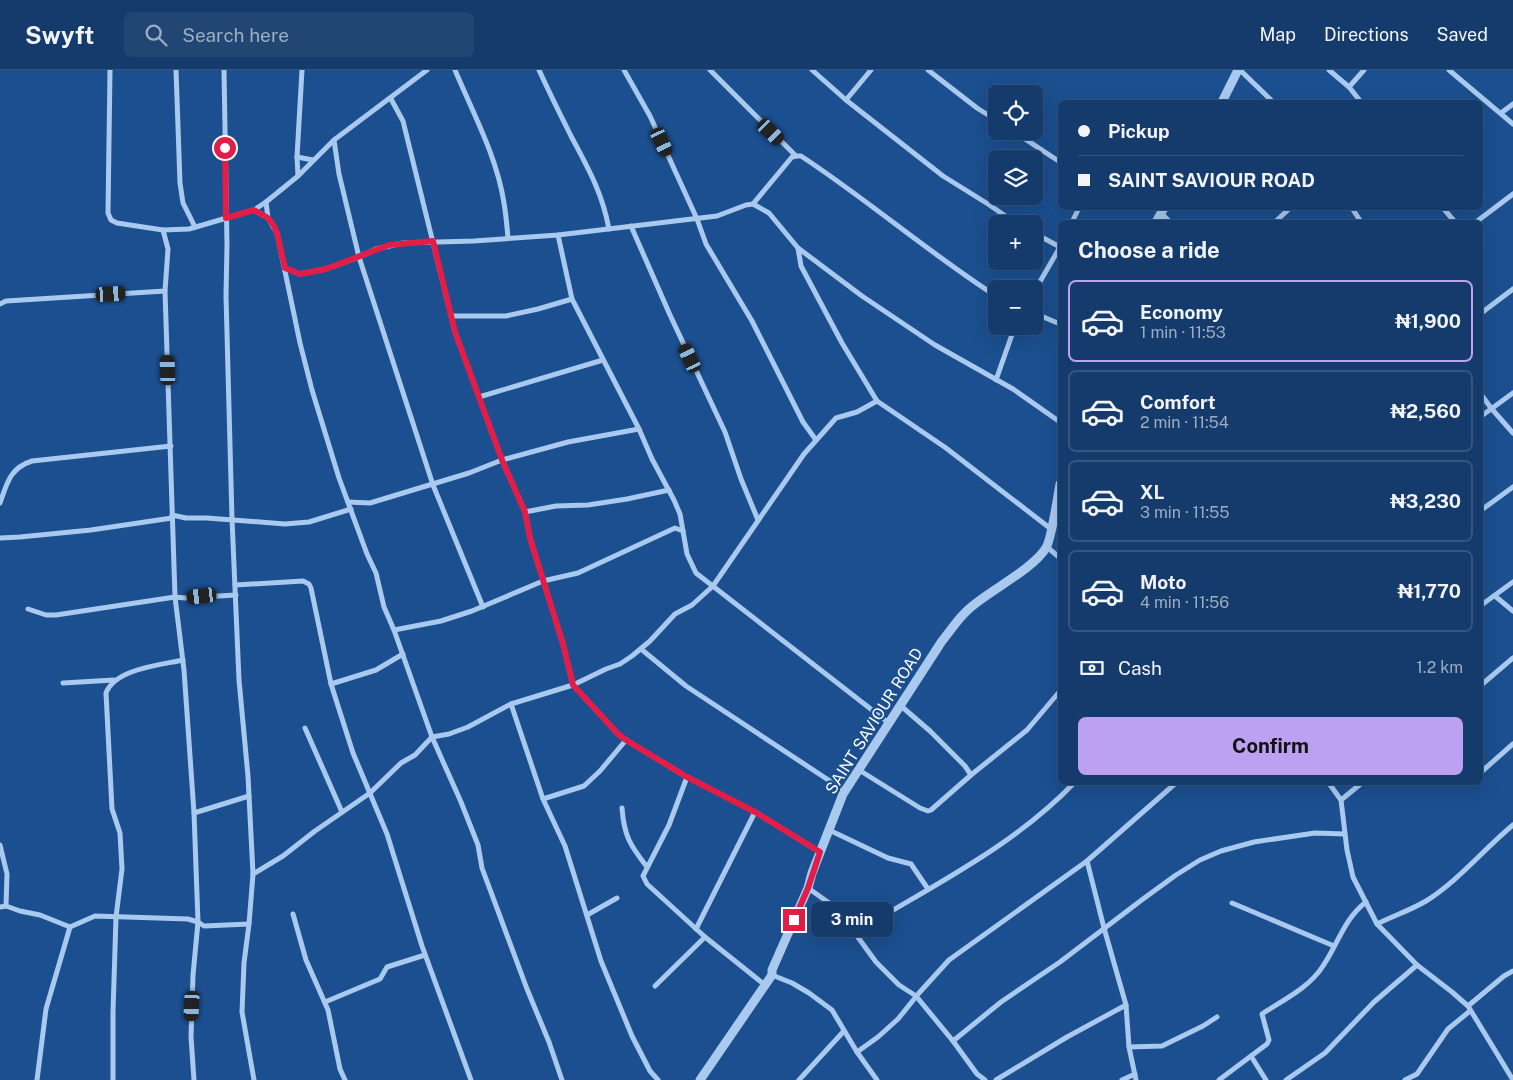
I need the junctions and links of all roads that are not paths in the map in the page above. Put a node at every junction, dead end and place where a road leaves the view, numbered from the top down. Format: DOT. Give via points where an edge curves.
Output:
graph roads {
  1 [pos="110,70"];
  2 [pos="176,70"];
  3 [pos="224,70"];
  4 [pos="302,70"];
  5 [pos="427,70"];
  6 [pos="455,70"];
  7 [pos="539,70"];
  8 [pos="624,70"];
  9 [pos="710,70"];
  10 [pos="812,70"];
  11 [pos="871,70"];
  12 [pos="928,70"];
  13 [pos="1239,70"];
  14 [pos="1329,70"];
  15 [pos="1364,70"];
  16 [pos="1449,70"];
  17 [pos="1349,87"];
  18 [pos="391,99"];
  19 [pos="846,100"];
  20 [pos="1223,100"];
  21 [pos="1271,100"];
  22 [pos="1359,100"];
  23 [pos="1513,104"];
  24 [pos="1501,113"];
  25 [pos="988,115"];
  26 [pos="1513,124"];
  27 [pos="334,140"];
  28 [pos="1027,140"];
  29 [pos="796,156"];
  30 [pos="297,157"];
  31 [pos="313,160"];
  32 [pos="1058,161"];
  33 [pos="298,176"];
  34 [pos="1513,194"];
  35 [pos="266,202"];
  36 [pos="753,204"];
  37 [pos="254,210"];
  38 [pos="1288,210"];
  39 [pos="1445,210"];
  40 [pos="1004,215"];
  41 [pos="226,218"];
  42 [pos="268,218"];
  43 [pos="697,219"];
  44 [pos="1277,220"];
  45 [pos="1453,220"];
  46 [pos="1479,220"];
  47 [pos="631,226"];
  48 [pos="196,227"];
  49 [pos="609,228"];
  50 [pos="163,230"];
  51 [pos="558,235"];
  52 [pos="508,238"];
  53 [pos="1043,238"];
  54 [pos="433,241"];
  55 [pos="1058,246"];
  56 [pos="798,248"];
  57 [pos="1058,250"];
  58 [pos="359,258"];
  59 [pos="285,268"];
  60 [pos="1041,280"];
  61 [pos="1513,289"];
  62 [pos="165,291"];
  63 [pos="988,291"];
  64 [pos="572,300"];
  65 [pos="0,304"];
  66 [pos="1483,312"];
  67 [pos="452,316"];
  68 [pos="1043,317"];
  69 [pos="1058,323"];
  70 [pos="1012,335"];
  71 [pos="603,360"];
  72 [pos="996,380"];
  73 [pos="1513,393"];
  74 [pos="1483,397"];
  75 [pos="479,398"];
  76 [pos="877,401"];
  77 [pos="1491,408"];
  78 [pos="1483,414"];
  79 [pos="1058,421"];
  80 [pos="639,429"];
  81 [pos="1513,433"];
  82 [pos="816,440"];
  83 [pos="171,446"];
  84 [pos="502,460"];
  85 [pos="433,485"];
  86 [pos="1513,487"];
  87 [pos="669,490"];
  88 [pos="1058,494"];
  89 [pos="348,502"];
  90 [pos="0,503"];
  91 [pos="351,509"];
  92 [pos="1483,509"];
  93 [pos="525,512"];
  94 [pos="172,517"];
  95 [pos="232,519"];
  96 [pos="758,520"];
  97 [pos="1051,529"];
  98 [pos="683,531"];
  99 [pos="0,538"];
  100 [pos="1047,547"];
  101 [pos="1058,556"];
  102 [pos="543,582"];
  103 [pos="1513,582"];
  104 [pos="236,585"];
  105 [pos="713,586"];
  106 [pos="236,595"];
  107 [pos="1495,596"];
  108 [pos="174,597"];
  109 [pos="1483,604"];
  110 [pos="483,606"];
  111 [pos="28,609"];
  112 [pos="1513,611"];
  113 [pos="394,630"];
  114 [pos="641,649"];
  115 [pos="403,654"];
  116 [pos="1513,658"];
  117 [pos="183,660"];
  118 [pos="114,680"];
  119 [pos="63,683"];
  120 [pos="1483,683"];
  121 [pos="331,684"];
  122 [pos="573,685"];
  123 [pos="1058,693"];
  124 [pos="511,704"];
  125 [pos="901,706"];
  126 [pos="890,724"];
  127 [pos="305,728"];
  128 [pos="432,737"];
  129 [pos="626,740"];
  130 [pos="1513,744"];
  131 [pos="859,770"];
  132 [pos="1483,770"];
  133 [pos="971,775"];
  134 [pos="687,777"];
  135 [pos="1072,785"];
  136 [pos="1174,785"];
  137 [pos="1330,785"];
  138 [pos="1359,785"];
  139 [pos="845,791"];
  140 [pos="370,793"];
  141 [pos="249,796"];
  142 [pos="543,799"];
  143 [pos="1341,800"];
  144 [pos="622,808"];
  145 [pos="342,812"];
  146 [pos="755,812"];
  147 [pos="194,813"];
  148 [pos="1513,825"];
  149 [pos="828,830"];
  150 [pos="1346,834"];
  151 [pos="0,845"];
  152 [pos="820,852"];
  153 [pos="1088,861"];
  154 [pos="647,867"];
  155 [pos="253,874"];
  156 [pos="808,888"];
  157 [pos="928,889"];
  158 [pos="617,898"];
  159 [pos="1366,902"];
  160 [pos="1232,903"];
  161 [pos="3,906"];
  162 [pos="293,914"];
  163 [pos="586,915"];
  164 [pos="116,917"];
  165 [pos="198,922"];
  166 [pos="249,924"];
  167 [pos="1377,924"];
  168 [pos="70,927"];
  169 [pos="1104,928"];
  170 [pos="696,929"];
  171 [pos="857,936"];
  172 [pos="705,938"];
  173 [pos="1334,946"];
  174 [pos="425,955"];
  175 [pos="1417,965"];
  176 [pos="1513,972"];
  177 [pos="772,975"];
  178 [pos="765,984"];
  179 [pos="654,986"];
  180 [pos="916,996"];
  181 [pos="325,1002"];
  182 [pos="1126,1005"];
  183 [pos="1469,1008"];
  184 [pos="1218,1017"];
  185 [pos="844,1031"];
  186 [pos="953,1041"];
  187 [pos="1129,1047"];
  188 [pos="857,1052"];
  189 [pos="1251,1056"];
  190 [pos="1136,1077"];
  191 [pos="37,1080"];
  192 [pos="113,1080"];
  193 [pos="194,1080"];
  194 [pos="254,1080"];
  195 [pos="345,1080"];
  196 [pos="471,1080"];
  197 [pos="562,1080"];
  198 [pos="658,1080"];
  199 [pos="700,1080"];
  200 [pos="799,1080"];
  201 [pos="877,1080"];
  202 [pos="985,1080"];
  203 [pos="996,1080"];
  204 [pos="1122,1080"];
  205 [pos="1219,1080"];
  206 [pos="1266,1080"];
  207 [pos="1286,1080"];
  208 [pos="1405,1080"];
  209 [pos="1513,1080"];
  1 -- 50 [label="street" via="108,214 117,224"];
  2 -- 48 [label="street" via="180,183 183,203"];
  3 -- 41 [label="street"];
  4 -- 30 [label="street"];
  5 -- 18 [label="street"];
  6 -- 52 [label="street" via="494,167 504,202"];
  7 -- 49 [label="street" via="593,176"];
  8 -- 43 [label="street" via="650,116"];
  9 -- 29 [label="street"];
  10 -- 19 [label="street"];
  11 -- 19 [label="street"];
  12 -- 25 [label="street"];
  13 -- 20 [label="street"];
  13 -- 21 [label="street"];
  14 -- 17 [label="street"];
  15 -- 17 [label="street"];
  16 -- 24 [label="street"];
  17 -- 22 [label="street"];
  18 -- 27 [label="street"];
  18 -- 54 [label="street" via="403,121"];
  19 -- 40 [label="street" via="943,176"];
  23 -- 24 [label="street"];
  24 -- 26 [label="street"];
  27 -- 31 [label="street"];
  27 -- 58 [label="street"];
  28 -- 32 [label="street"];
  29 -- 36 [label="street"];
  29 -- 63 [label="street" via="801,156 827,174"];
  30 -- 31 [label="street"];
  30 -- 33 [label="street"];
  31 -- 33 [label="street"];
  33 -- 35 [label="street"];
  34 -- 46 [label="street"];
  35 -- 37 [label="street"];
  35 -- 42 [label="street"];
  36 -- 43 [label="street"];
  36 -- 56 [label="street" via="769,213"];
  37 -- 41 [label="street"];
  37 -- 42 [label="street"];
  38 -- 44 [label="street"];
  39 -- 45 [label="street"];
  41 -- 48 [label="street"];
  41 -- 95 [label="street"];
  42 -- 59 [label="street" via="277,233"];
  43 -- 47 [label="street"];
  43 -- 82 [label="street" via="706,244 752,320 791,402"];
  47 -- 49 [label="street"];
  47 -- 96 [label="street" via="725,432"];
  48 -- 50 [label="street"];
  49 -- 51 [label="street"];
  50 -- 62 [label="street" via="168,249"];
  51 -- 52 [label="street"];
  51 -- 64 [label="street"];
  52 -- 54 [label="street"];
  53 -- 55 [label="street"];
  54 -- 58 [label="street" via="389,245"];
  54 -- 67 [label="street"];
  56 -- 72 [label="street" via="935,345"];
  56 -- 76 [label="street" via="801,266"];
  57 -- 60 [label="street"];
  58 -- 59 [label="street" via="300,274"];
  58 -- 85 [label="street"];
  59 -- 89 [label="street" via="312,390"];
  61 -- 66 [label="street"];
  62 -- 65 [label="street" via="6,301"];
  62 -- 83 [label="street"];
  64 -- 67 [label="street" via="506,316"];
  64 -- 71 [label="street"];
  67 -- 75 [label="street"];
  68 -- 69 [label="street"];
  70 -- 72 [label="street"];
  71 -- 75 [label="street"];
  71 -- 80 [label="street"];
  72 -- 79 [label="street"];
  73 -- 77 [label="street"];
  74 -- 77 [label="street"];
  75 -- 84 [label="street"];
  76 -- 82 [label="street" via="857,412 836,418"];
  76 -- 97 [label="street"];
  77 -- 78 [label="street"];
  77 -- 81 [label="street"];
  80 -- 84 [label="street" via="568,442"];
  80 -- 87 [label="street"];
  82 -- 96 [label="street"];
  83 -- 90 [label="street" via="32,461 14,472"];
  83 -- 94 [label="street"];
  84 -- 85 [label="street"];
  84 -- 93 [label="street"];
  85 -- 89 [label="street" via="370,503"];
  85 -- 110 [label="street"];
  86 -- 92 [label="street"];
  87 -- 93 [label="street" via="588,505 556,506"];
  87 -- 98 [label="street" via="680,514"];
  88 -- 97 [label="street"];
  89 -- 91 [label="street"];
  91 -- 95 [label="street" via="309,522 285,524"];
  91 -- 113 [label="street"];
  93 -- 102 [label="street"];
  94 -- 95 [label="street"];
  94 -- 99 [label="street" via="91,530"];
  94 -- 108 [label="street"];
  95 -- 104 [label="street"];
  96 -- 105 [label="street"];
  97 -- 100 [label="street"];
  98 -- 102 [label="street" via="675,528 578,573"];
  98 -- 105 [label="street" via="687,554 696,573"];
  100 -- 101 [label="street"];
  100 -- 125 [label="street, SAINT SAVIOUR ROAD" via="1038,558 956,622"];
  102 -- 110 [label="street"];
  102 -- 122 [label="street"];
  103 -- 107 [label="street"];
  104 -- 106 [label="street"];
  104 -- 121 [label="street" via="295,581 309,584"];
  105 -- 114 [label="street" via="692,605 675,614"];
  105 -- 126 [label="street"];
  106 -- 108 [label="street"];
  106 -- 141 [label="street"];
  107 -- 109 [label="street"];
  107 -- 112 [label="street"];
  108 -- 111 [label="street" via="56,615"];
  108 -- 117 [label="street"];
  110 -- 113 [label="street" via="440,621"];
  113 -- 115 [label="street"];
  114 -- 122 [label="street" via="620,664"];
  114 -- 139 [label="street" via="686,686"];
  115 -- 121 [label="street" via="376,670"];
  115 -- 128 [label="street"];
  116 -- 120 [label="street"];
  117 -- 118 [label="street" via="125,674"];
  117 -- 147 [label="street"];
  118 -- 119 [label="street"];
  118 -- 164 [label="street" via="105,702 112,809 120,833 122,868"];
  121 -- 140 [label="street"];
  122 -- 124 [label="street"];
  122 -- 129 [label="street"];
  123 -- 133 [label="street" via="1027,730"];
  124 -- 128 [label="street" via="468,727"];
  124 -- 142 [label="street"];
  125 -- 126 [label="street, SAINT SAVIOUR ROAD"];
  125 -- 133 [label="street" via="930,731"];
  126 -- 131 [label="street, SAINT SAVIOUR ROAD"];
  127 -- 145 [label="street"];
  128 -- 140 [label="street"];
  128 -- 197 [label="street" via="478,844 485,876"];
  129 -- 134 [label="street"];
  129 -- 142 [label="street" via="584,786"];
  130 -- 132 [label="street"];
  131 -- 133 [label="street" via="928,811"];
  131 -- 139 [label="street, SAINT SAVIOUR ROAD"];
  134 -- 146 [label="street"];
  134 -- 154 [label="street" via="669,825"];
  135 -- 157 [label="street" via="1055,803 1005,842"];
  136 -- 153 [label="street"];
  137 -- 143 [label="street"];
  138 -- 143 [label="street"];
  139 -- 149 [label="street, SAINT SAVIOUR ROAD"];
  140 -- 145 [label="street"];
  140 -- 174 [label="street" via="387,834"];
  141 -- 147 [label="street"];
  141 -- 155 [label="street"];
  142 -- 163 [label="street" via="565,846"];
  143 -- 150 [label="street"];
  144 -- 154 [label="street" via="623,827 631,847"];
  145 -- 155 [label="street"];
  146 -- 152 [label="street"];
  146 -- 170 [label="street"];
  147 -- 165 [label="street"];
  148 -- 167 [label="street" via="1426,901"];
  149 -- 152 [label="street, SAINT SAVIOUR ROAD"];
  149 -- 157 [label="street" via="888,858 911,864"];
  150 -- 159 [label="street" via="1353,878"];
  150 -- 169 [label="street" via="1315,833 1254,842 1221,851 1176,875"];
  151 -- 161 [label="street" via="7,874"];
  152 -- 156 [label="street, SAINT SAVIOUR ROAD"];
  153 -- 169 [label="street"];
  153 -- 180 [label="street" via="949,960"];
  154 -- 170 [label="street" via="643,876 647,884"];
  155 -- 166 [label="street"];
  156 -- 171 [label="street" via="832,905"];
  156 -- 177 [label="street, SAINT SAVIOUR ROAD"];
  157 -- 171 [label="street"];
  158 -- 163 [label="street"];
  159 -- 167 [label="street"];
  159 -- 173 [label="street" via="1354,912"];
  160 -- 173 [label="street"];
  161 -- 168 [label="street"];
  162 -- 181 [label="street" via="306,960"];
  163 -- 198 [label="street" via="632,1036"];
  164 -- 165 [label="street"];
  164 -- 168 [label="street" via="95,916"];
  164 -- 192 [label="street"];
  165 -- 166 [label="street" via="204,926"];
  165 -- 193 [label="street" via="191,1036"];
  166 -- 194 [label="street" via="242,1012"];
  167 -- 175 [label="street"];
  168 -- 191 [label="street" via="46,1009"];
  169 -- 182 [label="street"];
  169 -- 186 [label="street"];
  170 -- 172 [label="street"];
  171 -- 180 [label="street" via="876,962 899,985"];
  172 -- 178 [label="street"];
  172 -- 179 [label="street"];
  173 -- 189 [label="street" via="1322,968 1308,982 1291,997 1262,1014 1268,1042"];
  174 -- 181 [label="street" via="387,967 380,979"];
  174 -- 196 [label="street"];
  175 -- 183 [label="street"];
  175 -- 207 [label="street" via="1374,1002 1325,1054"];
  176 -- 183 [label="street"];
  177 -- 178 [label="street, SAINT SAVIOUR ROAD"];
  177 -- 185 [label="street" via="792,983 832,1010"];
  178 -- 199 [label="street, SAINT SAVIOUR ROAD"];
  180 -- 186 [label="street"];
  180 -- 188 [label="street" via="898,1019"];
  181 -- 195 [label="street"];
  182 -- 187 [label="street"];
  182 -- 203 [label="street"];
  183 -- 208 [label="street" via="1448,1029 1417,1074"];
  183 -- 209 [label="street"];
  184 -- 187 [label="street" via="1162,1046"];
  185 -- 188 [label="street"];
  185 -- 200 [label="street"];
  186 -- 202 [label="street"];
  187 -- 190 [label="street"];
  188 -- 201 [label="street"];
  189 -- 205 [label="street"];
  189 -- 206 [label="street"];
  190 -- 204 [label="street"];
}
